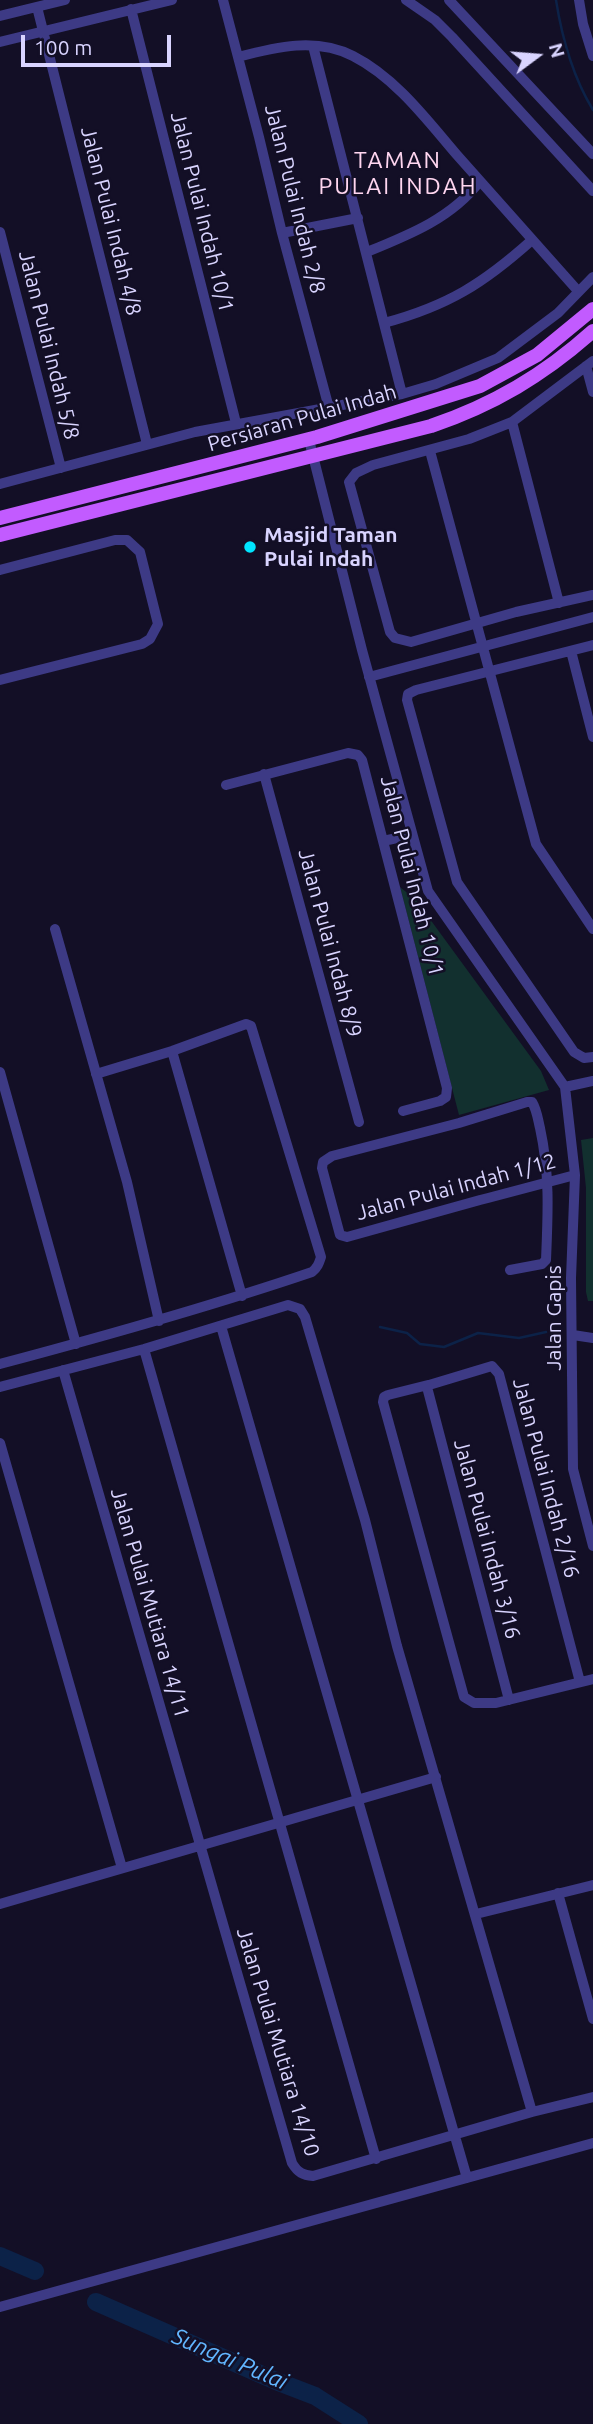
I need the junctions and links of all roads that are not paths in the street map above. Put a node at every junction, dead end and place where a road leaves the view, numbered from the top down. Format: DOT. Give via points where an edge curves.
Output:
graph roads {
  1 [pos="65,0"];
  2 [pos="172,0"];
  3 [pos="223,0"];
  4 [pos="406,0"];
  5 [pos="449,0"];
  6 [pos="579,0"];
  7 [pos="37,7"];
  8 [pos="131,9"];
  9 [pos="0,16"];
  10 [pos="43,33"];
  11 [pos="0,42"];
  12 [pos="313,46"];
  13 [pos="593,56"];
  14 [pos="238,57"];
  15 [pos="593,154"];
  16 [pos="480,181"];
  17 [pos="593,191"];
  18 [pos="358,218"];
  19 [pos="0,232"];
  20 [pos="282,233"];
  21 [pos="533,240"];
  22 [pos="367,252"];
  23 [pos="593,277"];
  24 [pos="579,291"];
  25 [pos="593,309"];
  26 [pos="384,323"];
  27 [pos="593,331"];
  28 [pos="590,363"];
  29 [pos="593,392"];
  30 [pos="402,394"];
  31 [pos="329,408"];
  32 [pos="512,422"];
  33 [pos="236,424"];
  34 [pos="309,440"];
  35 [pos="147,444"];
  36 [pos="430,451"];
  37 [pos="313,455"];
  38 [pos="61,468"];
  39 [pos="0,484"];
  40 [pos="0,518"];
  41 [pos="0,536"];
  42 [pos="0,570"];
  43 [pos="593,595"];
  44 [pos="559,603"];
  45 [pos="593,617"];
  46 [pos="475,624"];
  47 [pos="593,645"];
  48 [pos="481,646"];
  49 [pos="571,651"];
  50 [pos="488,671"];
  51 [pos="369,677"];
  52 [pos="0,680"];
  53 [pos="593,737"];
  54 [pos="264,774"];
  55 [pos="226,785"];
  56 [pos="411,835"];
  57 [pos="383,841"];
  58 [pos="55,929"];
  59 [pos="593,929"];
  60 [pos="172,1051"];
  61 [pos="593,1057"];
  62 [pos="0,1072"];
  63 [pos="96,1074"];
  64 [pos="593,1081"];
  65 [pos="565,1087"];
  66 [pos="403,1111"];
  67 [pos="359,1122"];
  68 [pos="575,1175"];
  69 [pos="549,1182"];
  70 [pos="510,1270"];
  71 [pos="242,1296"];
  72 [pos="159,1321"];
  73 [pos="222,1326"];
  74 [pos="573,1335"];
  75 [pos="593,1338"];
  76 [pos="76,1344"];
  77 [pos="144,1349"];
  78 [pos="0,1364"];
  79 [pos="63,1370"];
  80 [pos="0,1387"];
  81 [pos="427,1387"];
  82 [pos="0,1443"];
  83 [pos="593,1546"];
  84 [pos="593,1679"];
  85 [pos="580,1682"];
  86 [pos="509,1700"];
  87 [pos="436,1777"];
  88 [pos="358,1800"];
  89 [pos="279,1823"];
  90 [pos="200,1846"];
  91 [pos="122,1868"];
  92 [pos="593,1885"];
  93 [pos="558,1894"];
  94 [pos="0,1904"];
  95 [pos="476,1914"];
  96 [pos="593,2019"];
  97 [pos="593,2097"];
  98 [pos="532,2112"];
  99 [pos="454,2136"];
  100 [pos="593,2143"];
  101 [pos="376,2159"];
  102 [pos="467,2178"];
  103 [pos="0,2307"];
  1 -- 7 [label="street"];
  2 -- 8 [label="street"];
  3 -- 14 [label="street, Jalan Pulai Indah 2/8"];
  4 -- 17 [label="street" via="435,19"];
  5 -- 15 [label="street"];
  6 -- 13 [label="street"];
  7 -- 9 [label="street"];
  7 -- 10 [label="street, Jalan Pulai Indah 4/8"];
  8 -- 10 [label="street"];
  8 -- 33 [label="street, Jalan Pulai Indah 10/1"];
  10 -- 11 [label="street"];
  10 -- 35 [label="street, Jalan Pulai Indah 4/8"];
  12 -- 14 [label="street" via="288,46"];
  12 -- 16 [label="street" via="353,56 384,78"];
  12 -- 18 [label="street"];
  14 -- 20 [label="street, Jalan Pulai Indah 2/8"];
  16 -- 21 [label="street"];
  16 -- 22 [label="street" via="449,212 416,232"];
  18 -- 20 [label="street"];
  18 -- 22 [label="street"];
  19 -- 38 [label="street, Jalan Pulai Indah 5/8"];
  20 -- 31 [label="street, Jalan Pulai Indah 2/8"];
  21 -- 24 [label="street"];
  21 -- 26 [label="street" via="458,296 419,314"];
  22 -- 26 [label="street"];
  23 -- 24 [label="street"];
  24 -- 30 [label="street" via="558,313 498,358"];
  25 -- 34 [label="main road, Persiaran Pulai Indah" via="537,355 480,386"];
  26 -- 30 [label="street"];
  27 -- 37 [label="main road, Persiaran Pulai Indah" via="525,384 466,414"];
  28 -- 29 [label="street"];
  28 -- 32 [label="street"];
  30 -- 31 [label="street"];
  31 -- 33 [label="street"];
  32 -- 36 [label="street"];
  32 -- 44 [label="street"];
  33 -- 35 [label="street"];
  34 -- 37 [label="street, Jalan Pulai Indah 10/1"];
  34 -- 40 [label="main road, Persiaran Pulai Indah"];
  35 -- 38 [label="street"];
  36 -- 46 [label="street"];
  36 -- 46 [label="street" via="362,470 349,482 395,638 411,642"];
  37 -- 41 [label="main road, Persiaran Pulai Indah"];
  37 -- 51 [label="street, Jalan Pulai Indah 10/1"];
  38 -- 39 [label="street"];
  42 -- 52 [label="street" via="127,540 140,552 158,624 142,644"];
  43 -- 44 [label="street"];
  44 -- 46 [label="street"];
  45 -- 48 [label="street"];
  46 -- 48 [label="street"];
  47 -- 49 [label="street"];
  48 -- 50 [label="street"];
  48 -- 51 [label="street"];
  49 -- 50 [label="street"];
  49 -- 53 [label="street"];
  50 -- 59 [label="street" via="536,844"];
  50 -- 61 [label="street" via="416,690 408,694 407,701 457,882 574,1052"];
  51 -- 56 [label="street, Jalan Pulai Indah 10/1"];
  54 -- 55 [label="street, Jalan Pulai Indah 10/1"];
  54 -- 57 [label="street, Jalan Pulai Indah 10/1" via="358,755"];
  54 -- 67 [label="street, Jalan Pulai Indah 8/9"];
  56 -- 57 [label="street"];
  56 -- 65 [label="street, Jalan Pulai Indah 10/1" via="428,891"];
  57 -- 66 [label="street, Jalan Pulai Indah 10/1" via="447,1088 446,1097 439,1101"];
  58 -- 63 [label="street"];
  60 -- 63 [label="street"];
  60 -- 71 [label="street"];
  60 -- 71 [label="street" via="251,1026 321,1257 312,1272"];
  62 -- 76 [label="street"];
  63 -- 72 [label="street"];
  64 -- 65 [label="street"];
  65 -- 68 [label="street, Jalan Gapis"];
  68 -- 69 [label="street, Jalan Pulai Indah 1/12"];
  68 -- 74 [label="street, Jalan Gapis"];
  69 -- 69 [label="street, Jalan Pulai Indah 1/12" via="532,1102 332,1156 322,1168 340,1235 347,1237"];
  69 -- 70 [label="street" via="546,1261"];
  71 -- 72 [label="street"];
  72 -- 76 [label="street"];
  73 -- 77 [label="street"];
  73 -- 87 [label="street" via="288,1305 300,1309 305,1317"];
  73 -- 88 [label="street"];
  74 -- 75 [label="street"];
  74 -- 83 [label="street, Jalan Gapis" via="573,1469"];
  76 -- 78 [label="street"];
  77 -- 79 [label="street"];
  77 -- 89 [label="street"];
  79 -- 80 [label="street"];
  79 -- 90 [label="street, Jalan Pulai Mutiara 14/11"];
  81 -- 85 [label="street, Jalan Pulai Indah 2/16" via="492,1366 499,1374"];
  81 -- 86 [label="street, Jalan Pulai Indah 3/16"];
  81 -- 86 [label="street" via="388,1395 383,1402 464,1698 474,1703"];
  82 -- 91 [label="street"];
  84 -- 85 [label="street"];
  85 -- 86 [label="street"];
  87 -- 88 [label="street"];
  87 -- 95 [label="street"];
  88 -- 89 [label="street"];
  88 -- 99 [label="street"];
  89 -- 90 [label="street"];
  89 -- 101 [label="street"];
  90 -- 91 [label="street"];
  90 -- 101 [label="street, Jalan Pulai Mutiara 14/10" via="296,2171 313,2176"];
  91 -- 94 [label="street"];
  92 -- 93 [label="street"];
  93 -- 95 [label="street"];
  93 -- 96 [label="street"];
  95 -- 98 [label="street"];
  97 -- 98 [label="street"];
  98 -- 99 [label="street"];
  99 -- 101 [label="street"];
  99 -- 102 [label="street"];
  100 -- 102 [label="street"];
  102 -- 103 [label="street"];
}
